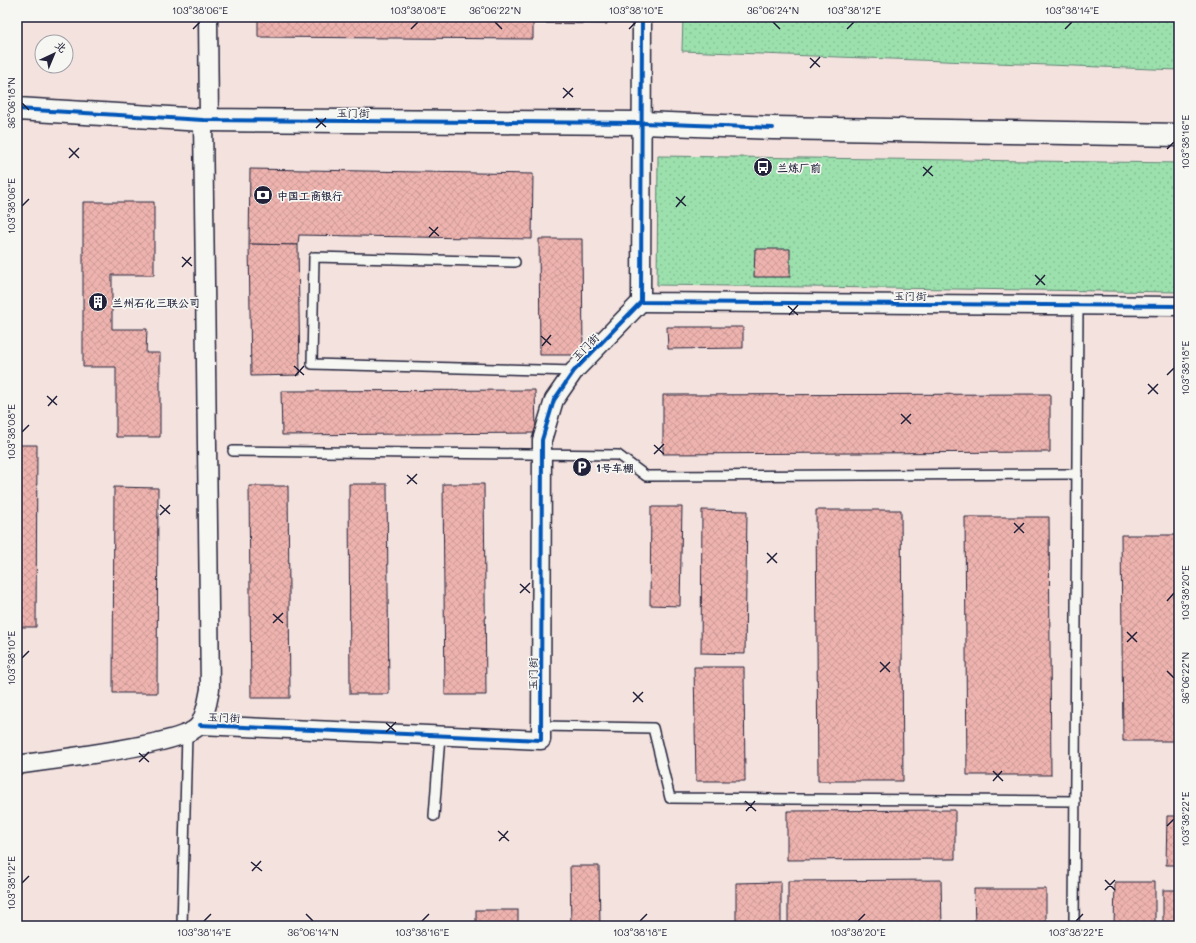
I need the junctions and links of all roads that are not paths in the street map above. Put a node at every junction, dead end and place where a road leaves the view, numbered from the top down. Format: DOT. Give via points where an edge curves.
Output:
graph roads {
  1 [pos="208,17"];
  2 [pos="642,17"];
  3 [pos="17,109"];
  4 [pos="206,120"];
  5 [pos="642,123"];
  6 [pos="1179,135"];
  7 [pos="516,262"];
  8 [pos="641,302"];
  9 [pos="1078,306"];
  10 [pos="1179,306"];
  11 [pos="574,371"];
  12 [pos="233,451"];
  13 [pos="542,453"];
  14 [pos="1077,474"];
  15 [pos="541,726"];
  16 [pos="194,730"];
  17 [pos="440,736"];
  18 [pos="17,765"];
  19 [pos="1075,801"];
  20 [pos="434,816"];
  21 [pos="182,926"];
  22 [pos="1074,926"];
  1 -- 4 [label="street"];
  2 -- 5 [label="street"];
  3 -- 4 [label="street, 玉门街"];
  4 -- 5 [label="street, 玉门街"];
  4 -- 16 [label="street, 玉门街" via="210,689"];
  5 -- 6 [label="street, 玉门街" via="773,128"];
  5 -- 8 [label="street"];
  7 -- 11 [label="lane" via="314,257 312,364"];
  8 -- 9 [label="street, 玉门街"];
  8 -- 11 [label="street, 玉门街"];
  9 -- 10 [label="street, 玉门街"];
  9 -- 14 [label="lane"];
  11 -- 13 [label="street, 玉门街" via="554,400 542,440"];
  12 -- 13 [label="lane"];
  13 -- 14 [label="lane" via="618,455 646,476"];
  13 -- 15 [label="street, 玉门街"];
  14 -- 19 [label="lane"];
  15 -- 17 [label="street, 玉门街" via="542,740"];
  15 -- 19 [label="lane" via="653,728 670,798"];
  16 -- 17 [label="street, 玉门街"];
  16 -- 18 [label="street, 玉门街" via="163,742"];
  16 -- 21 [label="lane"];
  17 -- 20 [label="lane"];
  19 -- 22 [label="lane"];
}
